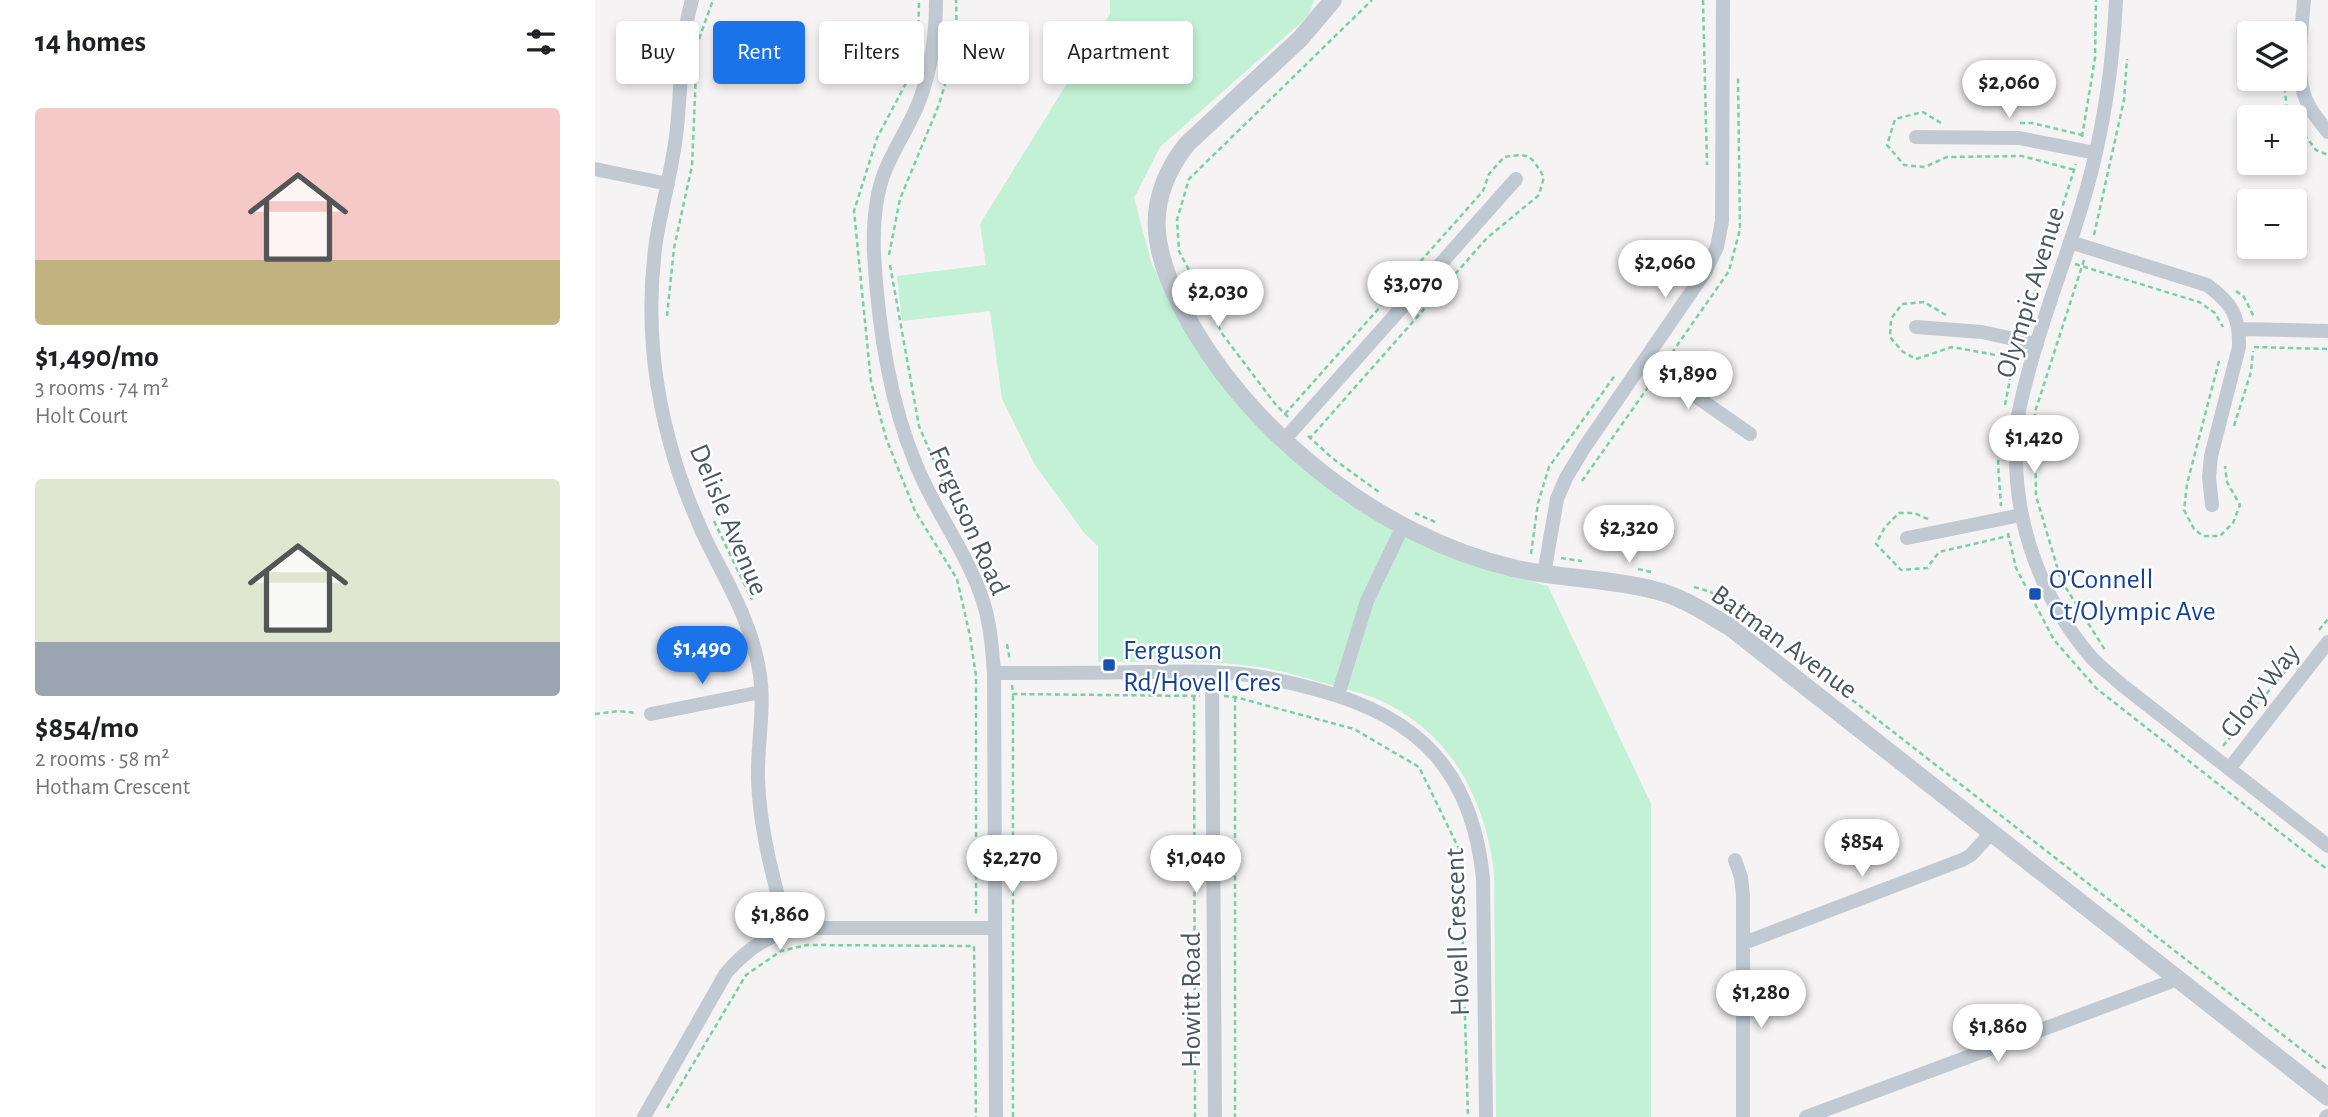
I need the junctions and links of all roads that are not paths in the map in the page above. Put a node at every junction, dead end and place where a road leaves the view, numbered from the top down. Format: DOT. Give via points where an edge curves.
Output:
graph roads {
  1 [pos="692,0"];
  2 [pos="936,0"];
  3 [pos="1321,0"];
  4 [pos="1333,0"];
  5 [pos="1346,0"];
  6 [pos="1723,0"];
  7 [pos="2116,0"];
  8 [pos="2304,0"];
  9 [pos="1306,32"];
  10 [pos="2328,131"];
  11 [pos="1916,137"];
  12 [pos="2096,153"];
  13 [pos="595,169"];
  14 [pos="1516,179"];
  15 [pos="668,184"];
  16 [pos="2070,242"];
  17 [pos="1916,327"];
  18 [pos="2247,329"];
  19 [pos="2328,331"];
  20 [pos="2037,344"];
  21 [pos="1645,361"];
  22 [pos="1750,434"];
  23 [pos="1284,440"];
  24 [pos="2212,505"];
  25 [pos="2021,515"];
  26 [pos="1406,518"];
  27 [pos="1907,538"];
  28 [pos="1545,565"];
  29 [pos="2324,636"];
  30 [pos="1212,672"];
  31 [pos="995,673"];
  32 [pos="761,692"];
  33 [pos="1338,695"];
  34 [pos="651,714"];
  35 [pos="2233,763"];
  36 [pos="1992,832"];
  37 [pos="2328,846"];
  38 [pos="1735,860"];
  39 [pos="995,928"];
  40 [pos="787,930"];
  41 [pos="1744,943"];
  42 [pos="2178,979"];
  43 [pos="2328,1097"];
  44 [pos="643,1117"];
  45 [pos="996,1117"];
  46 [pos="1215,1117"];
  47 [pos="1486,1117"];
  48 [pos="1743,1117"];
  49 [pos="1806,1117"];
  1 -- 15 [label="street, Delisle Avenue" via="684,29"];
  2 -- 31 [label="street, Ferguson Road" via="931,63 885,172 875,213 874,253 889,374 901,420 929,495 981,596"];
  3 -- 9 [label="street, Batman Avenue"];
  4 -- 9 [label="street, Batman Avenue"];
  5 -- 9 [label="street, Batman Avenue" via="1325,23"];
  6 -- 21 [label="street" via="1722,221 1717,247"];
  7 -- 12 [label="street, Olympic Avenue"];
  8 -- 10 [label="street" via="2304,95"];
  9 -- 23 [label="street, Batman Avenue" via="1187,144 1172,164 1157,210 1161,259 1186,315 1237,389"];
  11 -- 12 [label="street" via="2019,138"];
  12 -- 16 [label="street, Olympic Avenue"];
  13 -- 15 [label="street"];
  14 -- 23 [label="street"];
  15 -- 32 [label="street, Delisle Avenue" via="657,235 652,322 663,418 689,502 742,609"];
  16 -- 18 [label="street" via="2207,285 2221,295"];
  16 -- 20 [label="street, Olympic Avenue"];
  17 -- 20 [label="street" via="1982,332"];
  18 -- 19 [label="street"];
  18 -- 24 [label="street" via="2211,456"];
  20 -- 25 [label="street, Olympic Avenue" via="2016,424"];
  21 -- 22 [label="street"];
  21 -- 28 [label="street" via="1566,478 1557,499"];
  23 -- 26 [label="street, Batman Avenue" via="1367,505"];
  25 -- 27 [label="street"];
  25 -- 35 [label="street, Olympic Avenue" via="2040,575 2065,621 2092,657 2122,685"];
  26 -- 28 [label="street, Batman Avenue" via="1472,555 1510,567"];
  26 -- 33 [label="street" via="1367,601"];
  28 -- 36 [label="street, Batman Avenue" via="1657,590 1730,627"];
  29 -- 35 [label="street, Glory Way"];
  30 -- 31 [label="street, Hovell Crescent"];
  30 -- 33 [label="street, Hovell Crescent" via="1278,680"];
  30 -- 46 [label="street, Howitt Road"];
  31 -- 39 [label="street, Ferguson Road"];
  32 -- 34 [label="street"];
  32 -- 40 [label="street, Delisle Avenue" via="758,781 762,824"];
  33 -- 47 [label="street, Hovell Crescent" via="1391,718 1416,736 1453,778 1466,801 1483,878"];
  35 -- 37 [label="street, Olympic Avenue"];
  36 -- 41 [label="street" via="1962,860"];
  36 -- 42 [label="street, Batman Avenue"];
  38 -- 41 [label="street" via="1743,895"];
  39 -- 40 [label="street"];
  39 -- 45 [label="street, Ferguson Road"];
  40 -- 44 [label="street" via="762,940 726,973"];
  41 -- 48 [label="street"];
  42 -- 43 [label="street, Batman Avenue"];
  42 -- 49 [label="street"];
}
